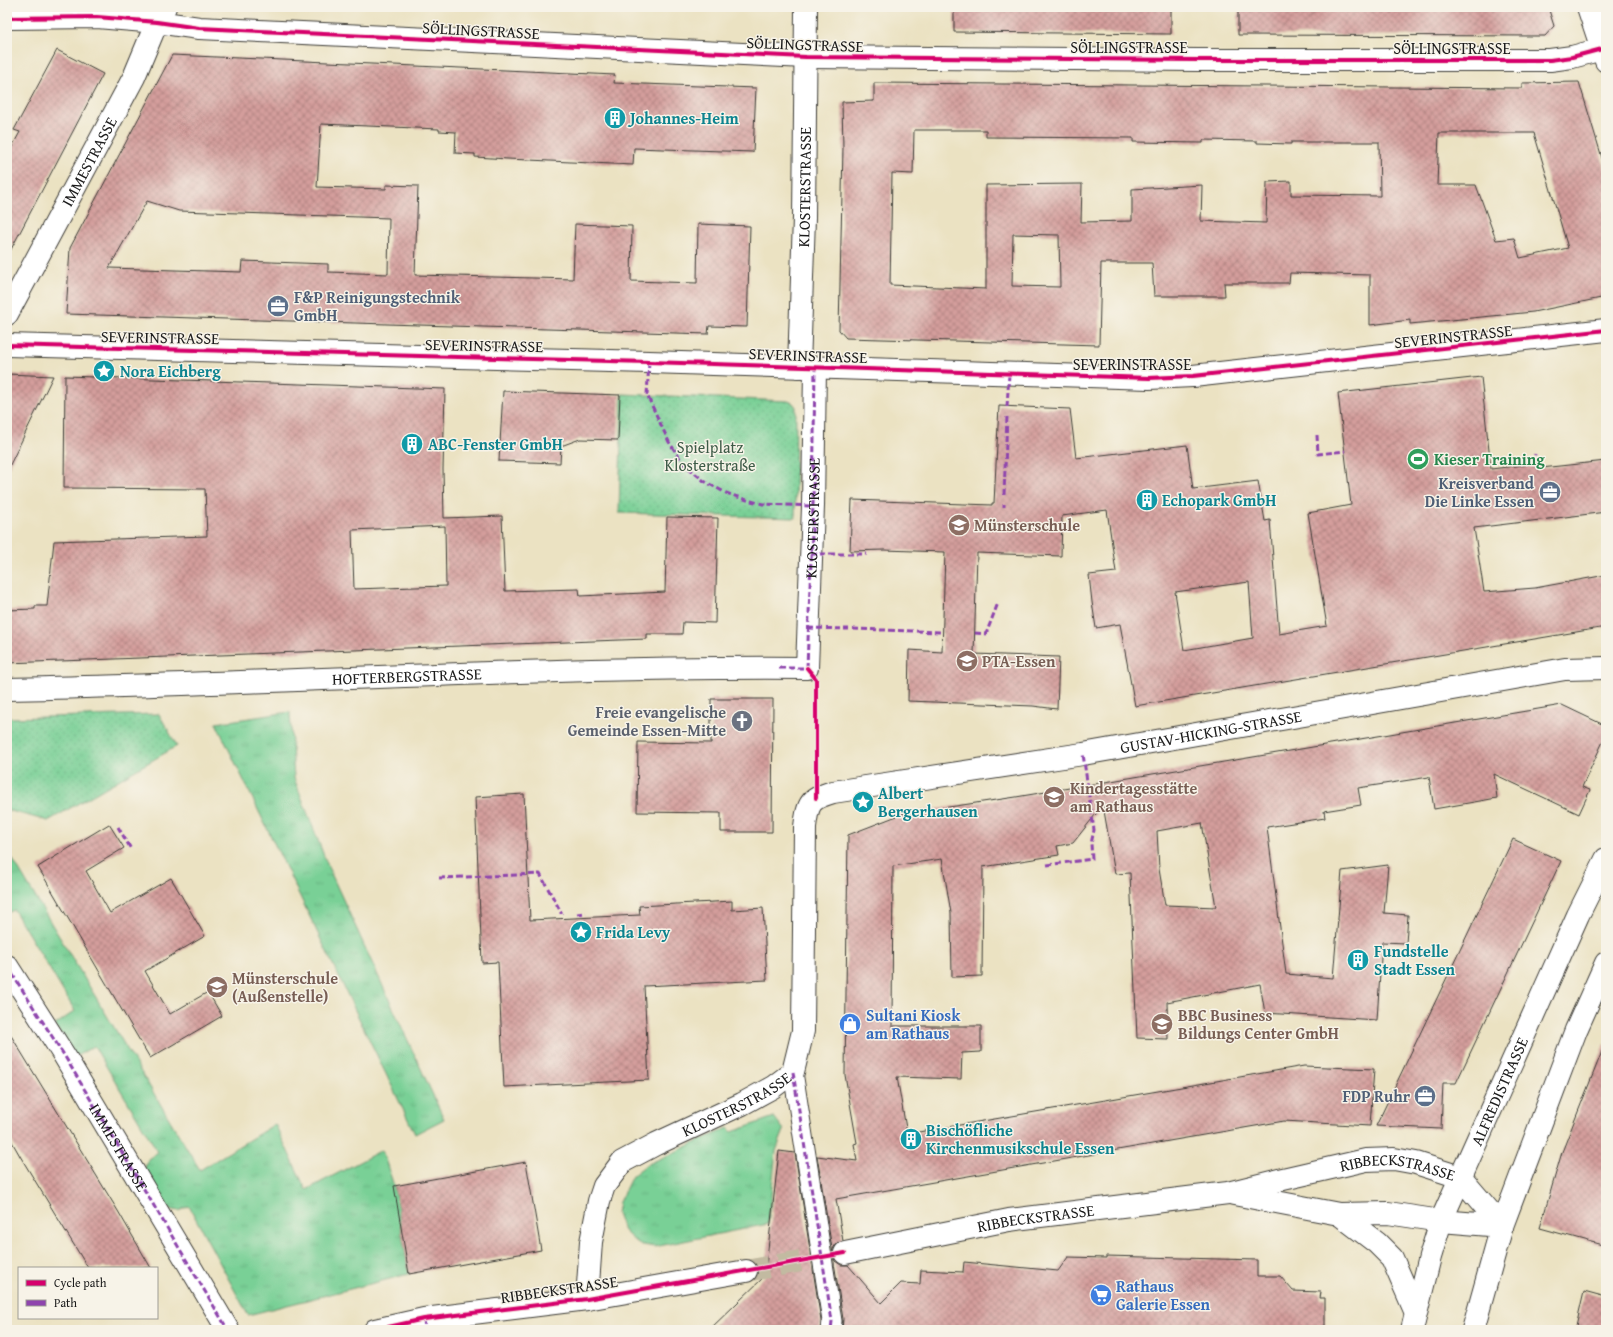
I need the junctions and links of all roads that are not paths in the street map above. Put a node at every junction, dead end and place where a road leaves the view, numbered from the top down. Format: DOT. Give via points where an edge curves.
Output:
graph roads {
  1 [pos="806,7"];
  2 [pos="1588,7"];
  3 [pos="161,14"];
  4 [pos="7,18"];
  5 [pos="1604,55"];
  6 [pos="806,57"];
  7 [pos="7,314"];
  8 [pos="1606,330"];
  9 [pos="7,345"];
  10 [pos="807,367"];
  11 [pos="807,668"];
  12 [pos="1606,668"];
  13 [pos="7,689"];
  14 [pos="816,798"];
  15 [pos="1606,859"];
  16 [pos="1606,963"];
  17 [pos="7,966"];
  18 [pos="793,1072"];
  19 [pos="1460,1177"];
  20 [pos="1228,1193"];
  21 [pos="1338,1214"];
  22 [pos="1441,1221"];
  23 [pos="1502,1226"];
  24 [pos="845,1253"];
  25 [pos="746,1271"];
  26 [pos="587,1298"];
  27 [pos="1414,1322"];
  28 [pos="228,1330"];
  29 [pos="375,1330"];
  30 [pos="831,1330"];
  31 [pos="1473,1330"];
  1 -- 6 [label="street, KLOSTERSTRASSE"];
  2 -- 5 [label="street"];
  3 -- 4 [label="street, SÖLLINGSTRASSE"];
  3 -- 6 [label="street, SÖLLINGSTRASSE" via="199,28"];
  3 -- 7 [label="street, IMMESTRASSE" via="134,77"];
  5 -- 6 [label="street, SÖLLINGSTRASSE" via="1550,60"];
  6 -- 10 [label="street, KLOSTERSTRASSE" via="804,218"];
  8 -- 10 [label="street, SEVERINSTRASSE" via="1172,378"];
  9 -- 10 [label="street, SEVERINSTRASSE"];
  10 -- 11 [label="street, KLOSTERSTRASSE" via="813,506"];
  11 -- 13 [label="street, HOFTERBERGSTRASSE" via="537,671"];
  12 -- 14 [label="street, GUSTAV-HICKING-STRASSE" via="1566,669 1091,752 840,791"];
  14 -- 18 [label="street, KLOSTERSTRASSE" via="807,810 805,827 803,1031"];
  15 -- 19 [label="street, ALFREDISTRASSE" via="1578,915"];
  16 -- 23 [label="street" via="1576,1030"];
  17 -- 28 [label="street, IMMESTRASSE" via="64,1055"];
  18 -- 26 [label="street, KLOSTERSTRASSE" via="773,1087 742,1104 622,1162 604,1186 598,1201 590,1242"];
  18 -- 30 [label="street" via="832,1321"];
  19 -- 20 [label="street, RIBBECKSTRASSE" via="1394,1159 1366,1160"];
  19 -- 22 [label="street, ALFREDISTRASSE"];
  19 -- 23 [label="street, RIBBECKSTRASSE"];
  20 -- 21 [label="street, RIBBECKSTRASSE"];
  20 -- 24 [label="street, RIBBECKSTRASSE" via="1009,1220"];
  21 -- 22 [label="street, RIBBECKSTRASSE" via="1388,1212"];
  21 -- 27 [label="street, RIBBECKSTRASSE" via="1377,1243 1392,1258"];
  22 -- 23 [label="street, RIBBECKSTRASSE"];
  22 -- 27 [label="street, ALFREDISTRASSE"];
  23 -- 31 [label="street"];
  25 -- 26 [label="street, RIBBECKSTRASSE"];
  26 -- 29 [label="street, RIBBECKSTRASSE" via="424,1319"];
}
